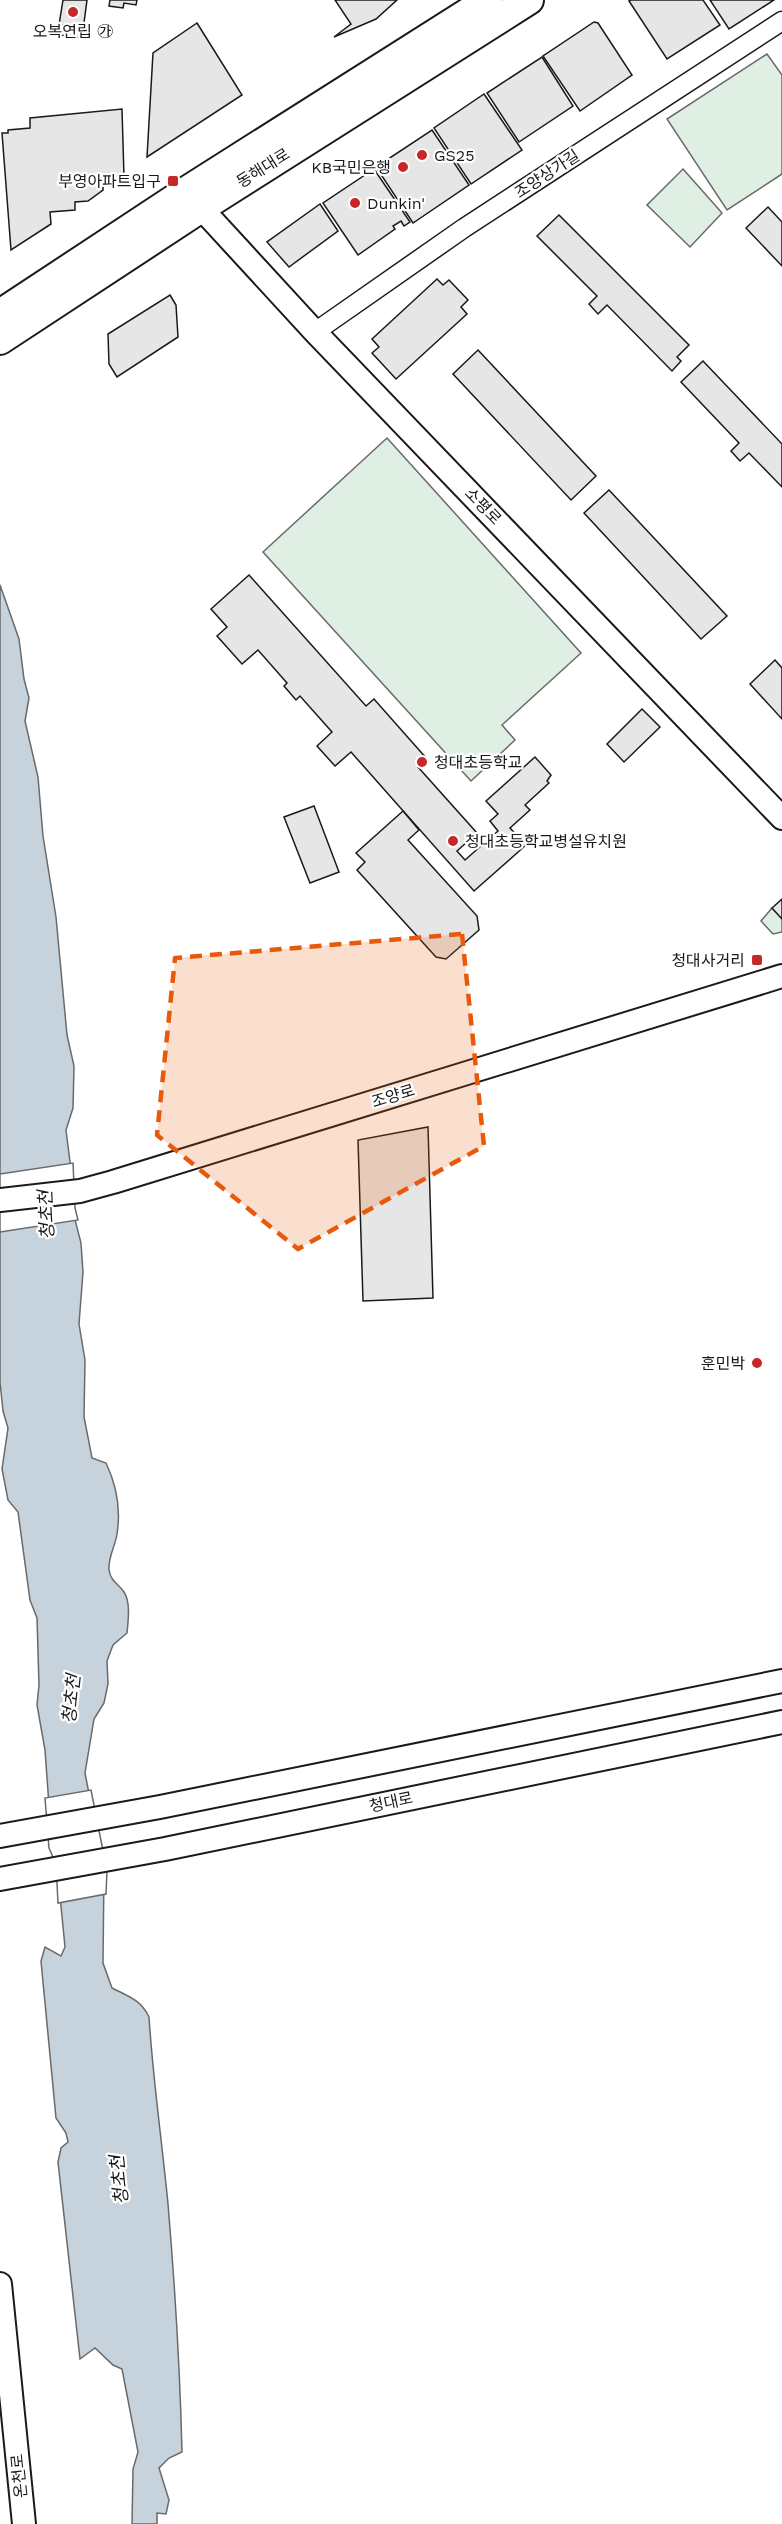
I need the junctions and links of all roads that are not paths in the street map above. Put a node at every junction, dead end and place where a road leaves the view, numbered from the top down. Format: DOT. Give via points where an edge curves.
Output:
graph roads {
  1 [pos="488,0"];
  2 [pos="529,0"];
  3 [pos="782,21"];
  4 [pos="195,199"];
  5 [pos="0,314"];
  6 [pos="315,332"];
  7 [pos="0,340"];
  8 [pos="782,818"];
  9 [pos="782,976"];
  10 [pos="0,1200"];
  11 [pos="782,1681"];
  12 [pos="782,1722"];
  13 [pos="8,1835"];
  14 [pos="9,1877"];
  15 [pos="0,2284"];
  16 [pos="24,2524"];
  1 -- 4 [label="main road, 동해대로"];
  2 -- 4 [label="main road, 동해대로"];
  3 -- 6 [label="street, 조양상가길" via="464,228"];
  4 -- 5 [label="main road, 동해대로"];
  4 -- 6 [label="street, 소평로"];
  4 -- 7 [label="main road, 동해대로"];
  6 -- 8 [label="street, 소평로"];
  9 -- 10 [label="street, 조양로" via="113,1182 80,1191"];
  11 -- 13 [label="street"];
  12 -- 14 [label="street, 청대로" via="165,1849"];
  15 -- 16 [label="street, 온천로"];
}
